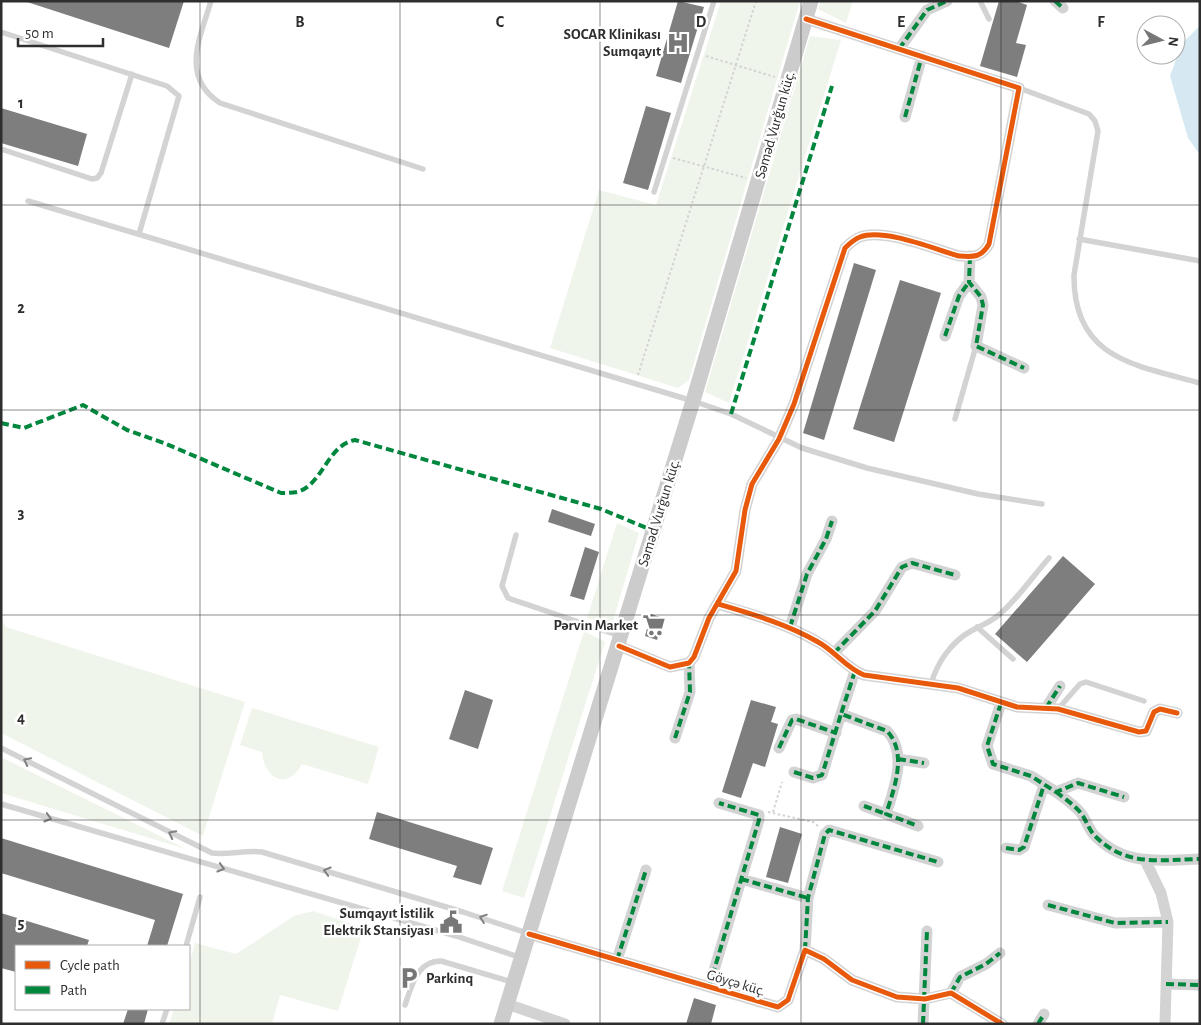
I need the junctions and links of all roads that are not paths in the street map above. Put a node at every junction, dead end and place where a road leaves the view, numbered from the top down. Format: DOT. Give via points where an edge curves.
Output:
graph roads {
  1 [pos="211,1"];
  2 [pos="714,1"];
  3 [pos="811,1"];
  4 [pos="947,1"];
  5 [pos="980,1"];
  6 [pos="806,19"];
  7 [pos="989,19"];
  8 [pos="1,32"];
  9 [pos="899,49"];
  10 [pos="922,56"];
  11 [pos="132,74"];
  12 [pos="1019,88"];
  13 [pos="905,117"];
  14 [pos="1,149"];
  15 [pos="423,169"];
  16 [pos="654,192"];
  17 [pos="28,201"];
  18 [pos="139,234"];
  19 [pos="1079,239"];
  20 [pos="970,256"];
  21 [pos="1200,261"];
  22 [pos="969,282"];
  23 [pos="945,336"];
  24 [pos="976,346"];
  25 [pos="1024,368"];
  26 [pos="1200,383"];
  27 [pos="693,401"];
  28 [pos="955,419"];
  29 [pos="779,439"];
  30 [pos="1042,504"];
  31 [pos="832,521"];
  32 [pos="516,535"];
  33 [pos="1049,558"];
  34 [pos="955,574"];
  35 [pos="718,604"];
  36 [pos="790,627"];
  37 [pos="977,627"];
  38 [pos="620,642"];
  39 [pos="834,653"];
  40 [pos="1013,659"];
  41 [pos="689,663"];
  42 [pos="855,671"];
  43 [pos="931,684"];
  44 [pos="1060,686"];
  45 [pos="1144,701"];
  46 [pos="1001,702"];
  47 [pos="1052,708"];
  48 [pos="1177,713"];
  49 [pos="842,714"];
  50 [pos="836,733"];
  51 [pos="675,738"];
  52 [pos="1,748"];
  53 [pos="778,748"];
  54 [pos="898,759"];
  55 [pos="924,763"];
  56 [pos="794,772"];
  57 [pos="1044,785"];
  58 [pos="1056,792"];
  59 [pos="1124,797"];
  60 [pos="719,803"];
  61 [pos="1,804"];
  62 [pos="864,806"];
  63 [pos="886,814"];
  64 [pos="918,826"];
  65 [pos="1006,848"];
  66 [pos="1200,859"];
  67 [pos="1146,860"];
  68 [pos="938,862"];
  69 [pos="646,870"];
  70 [pos="741,879"];
  71 [pos="200,897"];
  72 [pos="808,898"];
  73 [pos="1048,905"];
  74 [pos="1168,922"];
  75 [pos="927,931"];
  76 [pos="529,934"];
  77 [pos="186,945"];
  78 [pos="805,950"];
  79 [pos="1000,953"];
  80 [pos="522,958"];
  81 [pos="617,960"];
  82 [pos="514,982"];
  83 [pos="1166,984"];
  84 [pos="1200,986"];
  85 [pos="709,988"];
  86 [pos="951,993"];
  87 [pos="925,999"];
  88 [pos="507,1004"];
  89 [pos="405,1005"];
  90 [pos="167,1010"];
  91 [pos="162,1024"];
  92 [pos="501,1024"];
  93 [pos="564,1024"];
  94 [pos="923,1024"];
  95 [pos="1002,1024"];
  96 [pos="1165,1024"];
  1 -- 15 [label="lane" via="194,68 210,96 220,103"];
  2 -- 16 [label="lane"];
  3 -- 6 [label="main road, Səməd Vurğun küç."];
  4 -- 9 [label="street" via="927,10"];
  5 -- 7 [label="lane"];
  6 -- 9 [label="street"];
  6 -- 27 [label="main road, Səməd Vurğun küç."];
  8 -- 11 [label="lane"];
  9 -- 10 [label="street"];
  10 -- 12 [label="street"];
  10 -- 13 [label="street"];
  11 -- 14 [label="lane" via="97,178"];
  11 -- 18 [label="lane" via="167,86 179,96"];
  12 -- 19 [label="lane" via="1088,114 1095,120 1098,131"];
  12 -- 20 [label="street" via="989,244 984,253"];
  17 -- 18 [label="lane"];
  18 -- 27 [label="lane"];
  19 -- 21 [label="lane"];
  19 -- 26 [label="lane" via="1074,294 1087,329 1098,344 1124,362"];
  20 -- 22 [label="street"];
  20 -- 29 [label="street" via="958,256 889,236 860,237 844,248 794,404"];
  22 -- 23 [label="street" via="959,296"];
  22 -- 24 [label="street" via="981,297 982,305"];
  24 -- 25 [label="street"];
  24 -- 28 [label="lane"];
  27 -- 29 [label="lane" via="731,414"];
  27 -- 38 [label="main road, Səməd Vurğun küç."];
  29 -- 30 [label="lane" via="867,468 978,494"];
  29 -- 35 [label="street" via="752,484 736,571"];
  31 -- 36 [label="street" via="807,574"];
  32 -- 38 [label="lane" via="502,586 508,598"];
  33 -- 37 [label="lane" via="1001,613"];
  34 -- 39 [label="street" via="906,564 874,611"];
  35 -- 36 [label="street"];
  35 -- 41 [label="street"];
  36 -- 39 [label="street"];
  37 -- 40 [label="lane"];
  37 -- 43 [label="lane" via="943,656"];
  38 -- 41 [label="street" via="670,667"];
  38 -- 76 [label="main road, Səməd Vurğun küç."];
  39 -- 42 [label="street"];
  41 -- 51 [label="street" via="690,692"];
  42 -- 43 [label="street" via="880,678"];
  42 -- 49 [label="street"];
  43 -- 46 [label="street" via="972,691"];
  44 -- 47 [label="street"];
  45 -- 47 [label="lane" via="1086,682"];
  46 -- 47 [label="street" via="1029,709"];
  46 -- 57 [label="street" via="987,746 993,764 1031,776"];
  47 -- 48 [label="street" via="1139,732 1146,731 1154,712 1160,709"];
  49 -- 50 [label="street"];
  49 -- 54 [label="street" via="887,731 892,736"];
  50 -- 53 [label="street" via="792,720"];
  50 -- 56 [label="street" via="822,775 813,778"];
  76 -- 52 [label="lane, one-way" via="262,852 212,853"];
  54 -- 55 [label="street"];
  54 -- 63 [label="street"];
  57 -- 58 [label="street"];
  57 -- 65 [label="street" via="1024,847 1019,850"];
  58 -- 59 [label="street" via="1078,783"];
  58 -- 67 [label="street" via="1080,812 1093,834 1110,848 1127,858"];
  60 -- 70 [label="street" via="759,815"];
  61 -- 80 [label="lane, one-way"];
  62 -- 63 [label="street"];
  63 -- 64 [label="street"];
  66 -- 67 [label="street"];
  67 -- 74 [label="street" via="1161,893"];
  68 -- 72 [label="street" via="829,830 825,834"];
  69 -- 81 [label="street"];
  70 -- 72 [label="street"];
  70 -- 85 [label="street"];
  71 -- 77 [label="lane"];
  72 -- 78 [label="street"];
  73 -- 74 [label="street" via="1115,923"];
  74 -- 83 [label="street"];
  75 -- 87 [label="street"];
  76 -- 80 [label="main road, Səməd Vurğun küç."];
  76 -- 81 [label="street, Göyçə küç."];
  78 -- 85 [label="street, Göyçə küç." via="788,1000 778,1007"];
  78 -- 87 [label="street" via="824,959 852,980 897,997"];
  79 -- 86 [label="street" via="986,964 960,976"];
  80 -- 82 [label="main road, Səməd Vurğun küç."];
  81 -- 85 [label="street, Göyçə küç."];
  82 -- 88 [label="main road, Səməd Vurğun küç."];
  82 -- 89 [label="lane" via="433,961 418,972"];
  83 -- 84 [label="street"];
  83 -- 96 [label="street"];
  86 -- 87 [label="street"];
  86 -- 95 [label="street"];
  87 -- 94 [label="street"];
  88 -- 92 [label="main road, Səməd Vurğun küç."];
  88 -- 93 [label="street"];
  90 -- 91 [label="lane"];
}
